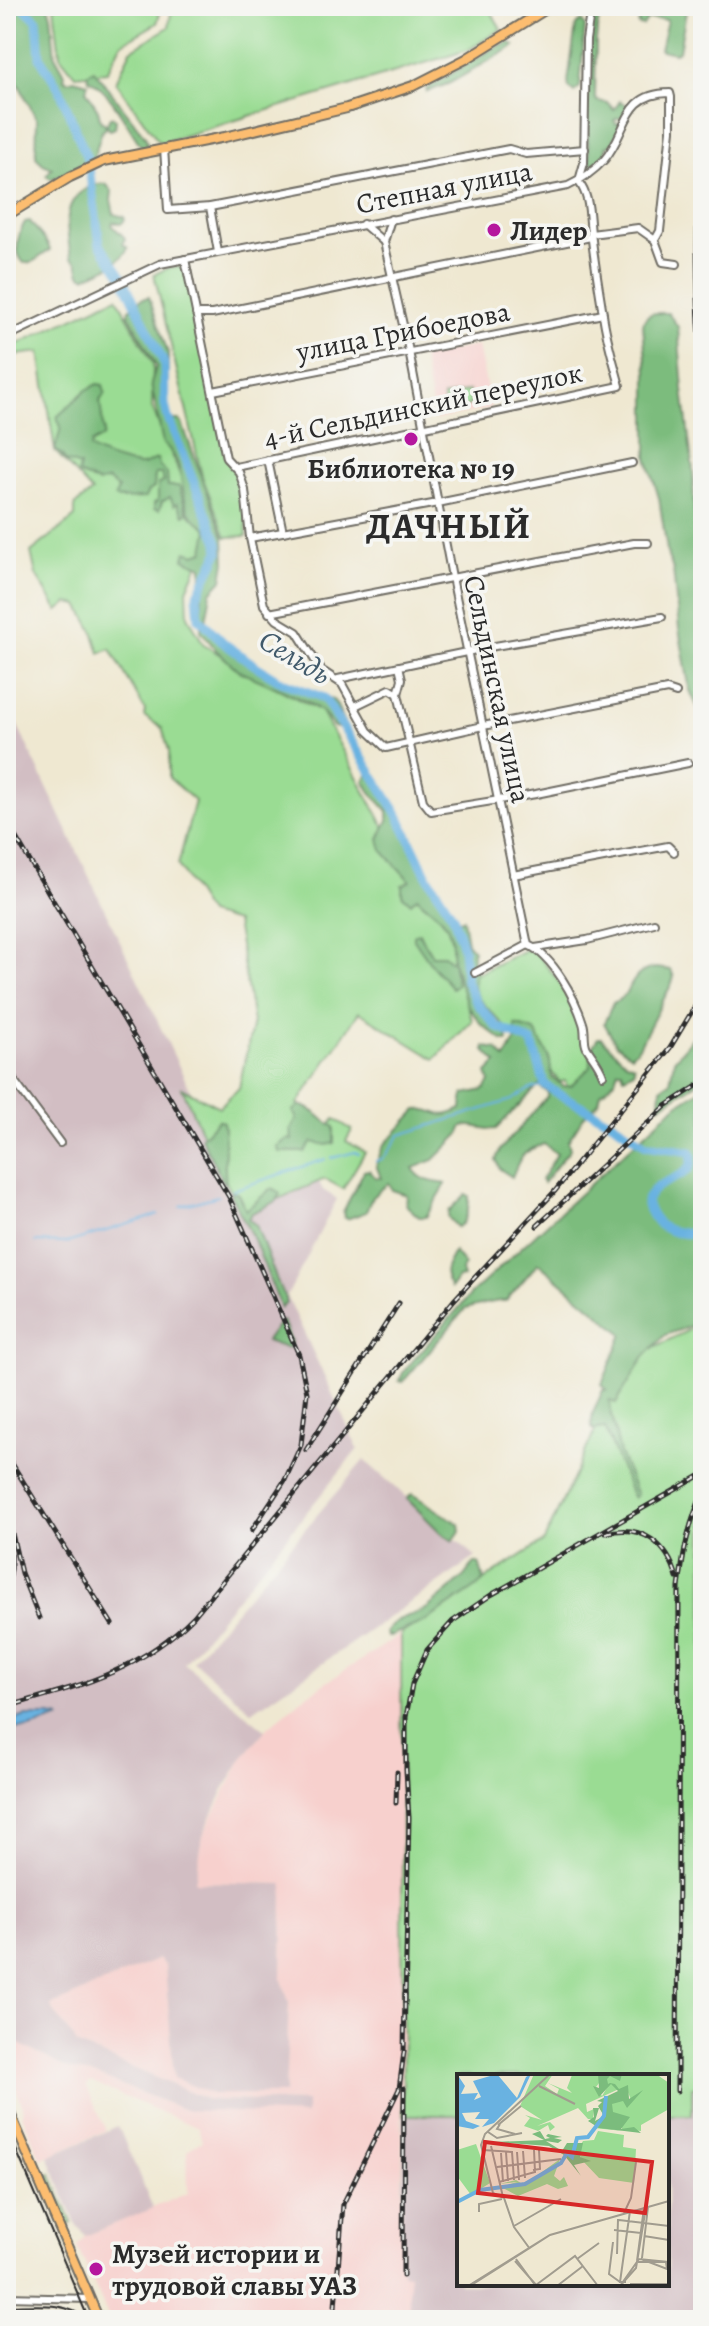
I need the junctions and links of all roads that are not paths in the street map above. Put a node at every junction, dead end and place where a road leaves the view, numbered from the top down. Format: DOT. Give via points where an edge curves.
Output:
graph roads {
  1 [pos="551,6"];
  2 [pos="589,9"];
  3 [pos="164,148"];
  4 [pos="585,149"];
  5 [pos="578,181"];
  6 [pos="210,207"];
  7 [pos="6,216"];
  8 [pos="391,219"];
  9 [pos="363,224"];
  10 [pos="591,236"];
  11 [pos="655,240"];
  12 [pos="384,242"];
  13 [pos="218,252"];
  14 [pos="185,259"];
  15 [pos="677,264"];
  16 [pos="393,278"];
  17 [pos="196,314"];
  18 [pos="603,314"];
  19 [pos="6,337"];
  20 [pos="409,351"];
  21 [pos="213,391"];
  22 [pos="424,428"];
  23 [pos="268,460"];
  24 [pos="632,463"];
  25 [pos="236,467"];
  26 [pos="438,503"];
  27 [pos="283,532"];
  28 [pos="250,538"];
  29 [pos="648,543"];
  30 [pos="452,577"];
  31 [pos="269,613"];
  32 [pos="662,617"];
  33 [pos="468,654"];
  34 [pos="399,666"];
  35 [pos="338,679"];
  36 [pos="676,693"];
  37 [pos="398,694"];
  38 [pos="355,706"];
  39 [pos="483,726"];
  40 [pos="411,741"];
  41 [pos="688,763"];
  42 [pos="498,800"];
  43 [pos="674,852"];
  44 [pos="513,875"];
  45 [pos="654,923"];
  46 [pos="532,947"];
  47 [pos="475,973"];
  48 [pos="6,1070"];
  49 [pos="603,1075"];
  50 [pos="60,1143"];
  51 [pos="6,2104"];
  52 [pos="6,2297"];
  53 [pos="90,2299"];
  54 [pos="99,2320"];
  1 -- 3 [label="main road" via="443,73 396,93"];
  2 -- 4 [label="street"];
  3 -- 6 [label="street" via="168,210"];
  3 -- 7 [label="main road" via="104,161"];
  4 -- 5 [label="street"];
  4 -- 6 [label="street" via="526,154 509,149"];
  5 -- 8 [label="street, Степная улица"];
  5 -- 10 [label="street" via="588,200"];
  5 -- 11 [label="street, Степная улица" via="606,158 641,98 670,93 669,150"];
  6 -- 13 [label="street"];
  8 -- 9 [label="street, Степная улица"];
  8 -- 12 [label="street"];
  9 -- 12 [label="street"];
  9 -- 13 [label="street, Степная улица"];
  10 -- 11 [label="street" via="638,228"];
  10 -- 16 [label="street"];
  10 -- 18 [label="street"];
  11 -- 15 [label="street" via="663,262"];
  12 -- 16 [label="street, Сельдинская улица"];
  13 -- 14 [label="street, Степная улица"];
  14 -- 17 [label="street"];
  14 -- 19 [label="street, Степная улица" via="141,272"];
  16 -- 17 [label="street"];
  16 -- 20 [label="street, Сельдинская улица"];
  17 -- 21 [label="street"];
  18 -- 20 [label="street, улица Грибоедова"];
  18 -- 22 [label="street, 4-й Сельдинский переулок" via="620,386"];
  20 -- 21 [label="street, улица Грибоедова"];
  20 -- 22 [label="street, Сельдинская улица"];
  21 -- 25 [label="street" via="226,458"];
  22 -- 23 [label="street, 4-й Сельдинский переулок"];
  22 -- 26 [label="street, Сельдинская улица"];
  23 -- 25 [label="street, 4-й Сельдинский переулок"];
  23 -- 27 [label="street"];
  24 -- 26 [label="street"];
  25 -- 28 [label="street" via="245,490"];
  26 -- 27 [label="street"];
  26 -- 30 [label="street, Сельдинская улица"];
  27 -- 28 [label="street"];
  28 -- 31 [label="street"];
  29 -- 30 [label="street"];
  30 -- 31 [label="street"];
  30 -- 33 [label="street, Сельдинская улица"];
  31 -- 35 [label="street" via="297,632 321,670"];
  32 -- 33 [label="street"];
  33 -- 34 [label="street"];
  33 -- 39 [label="street, Сельдинская улица"];
  34 -- 35 [label="street"];
  34 -- 37 [label="street"];
  35 -- 38 [label="street"];
  36 -- 39 [label="street" via="667,690"];
  37 -- 38 [label="street" via="390,689"];
  37 -- 40 [label="street"];
  38 -- 40 [label="street" via="368,731 386,748"];
  39 -- 40 [label="street"];
  39 -- 42 [label="street, Сельдинская улица"];
  40 -- 42 [label="street" via="428,809"];
  41 -- 42 [label="street"];
  42 -- 44 [label="street, Сельдинская улица"];
  43 -- 44 [label="street" via="668,846"];
  44 -- 46 [label="street, Сельдинская улица"];
  45 -- 46 [label="street"];
  46 -- 47 [label="street"];
  46 -- 49 [label="street, Сельдинская улица" via="576,1001 587,1048"];
  48 -- 50 [label="street"];
  51 -- 53 [label="main road"];
  52 -- 53 [label="street"];
  53 -- 54 [label="main road"];
}
